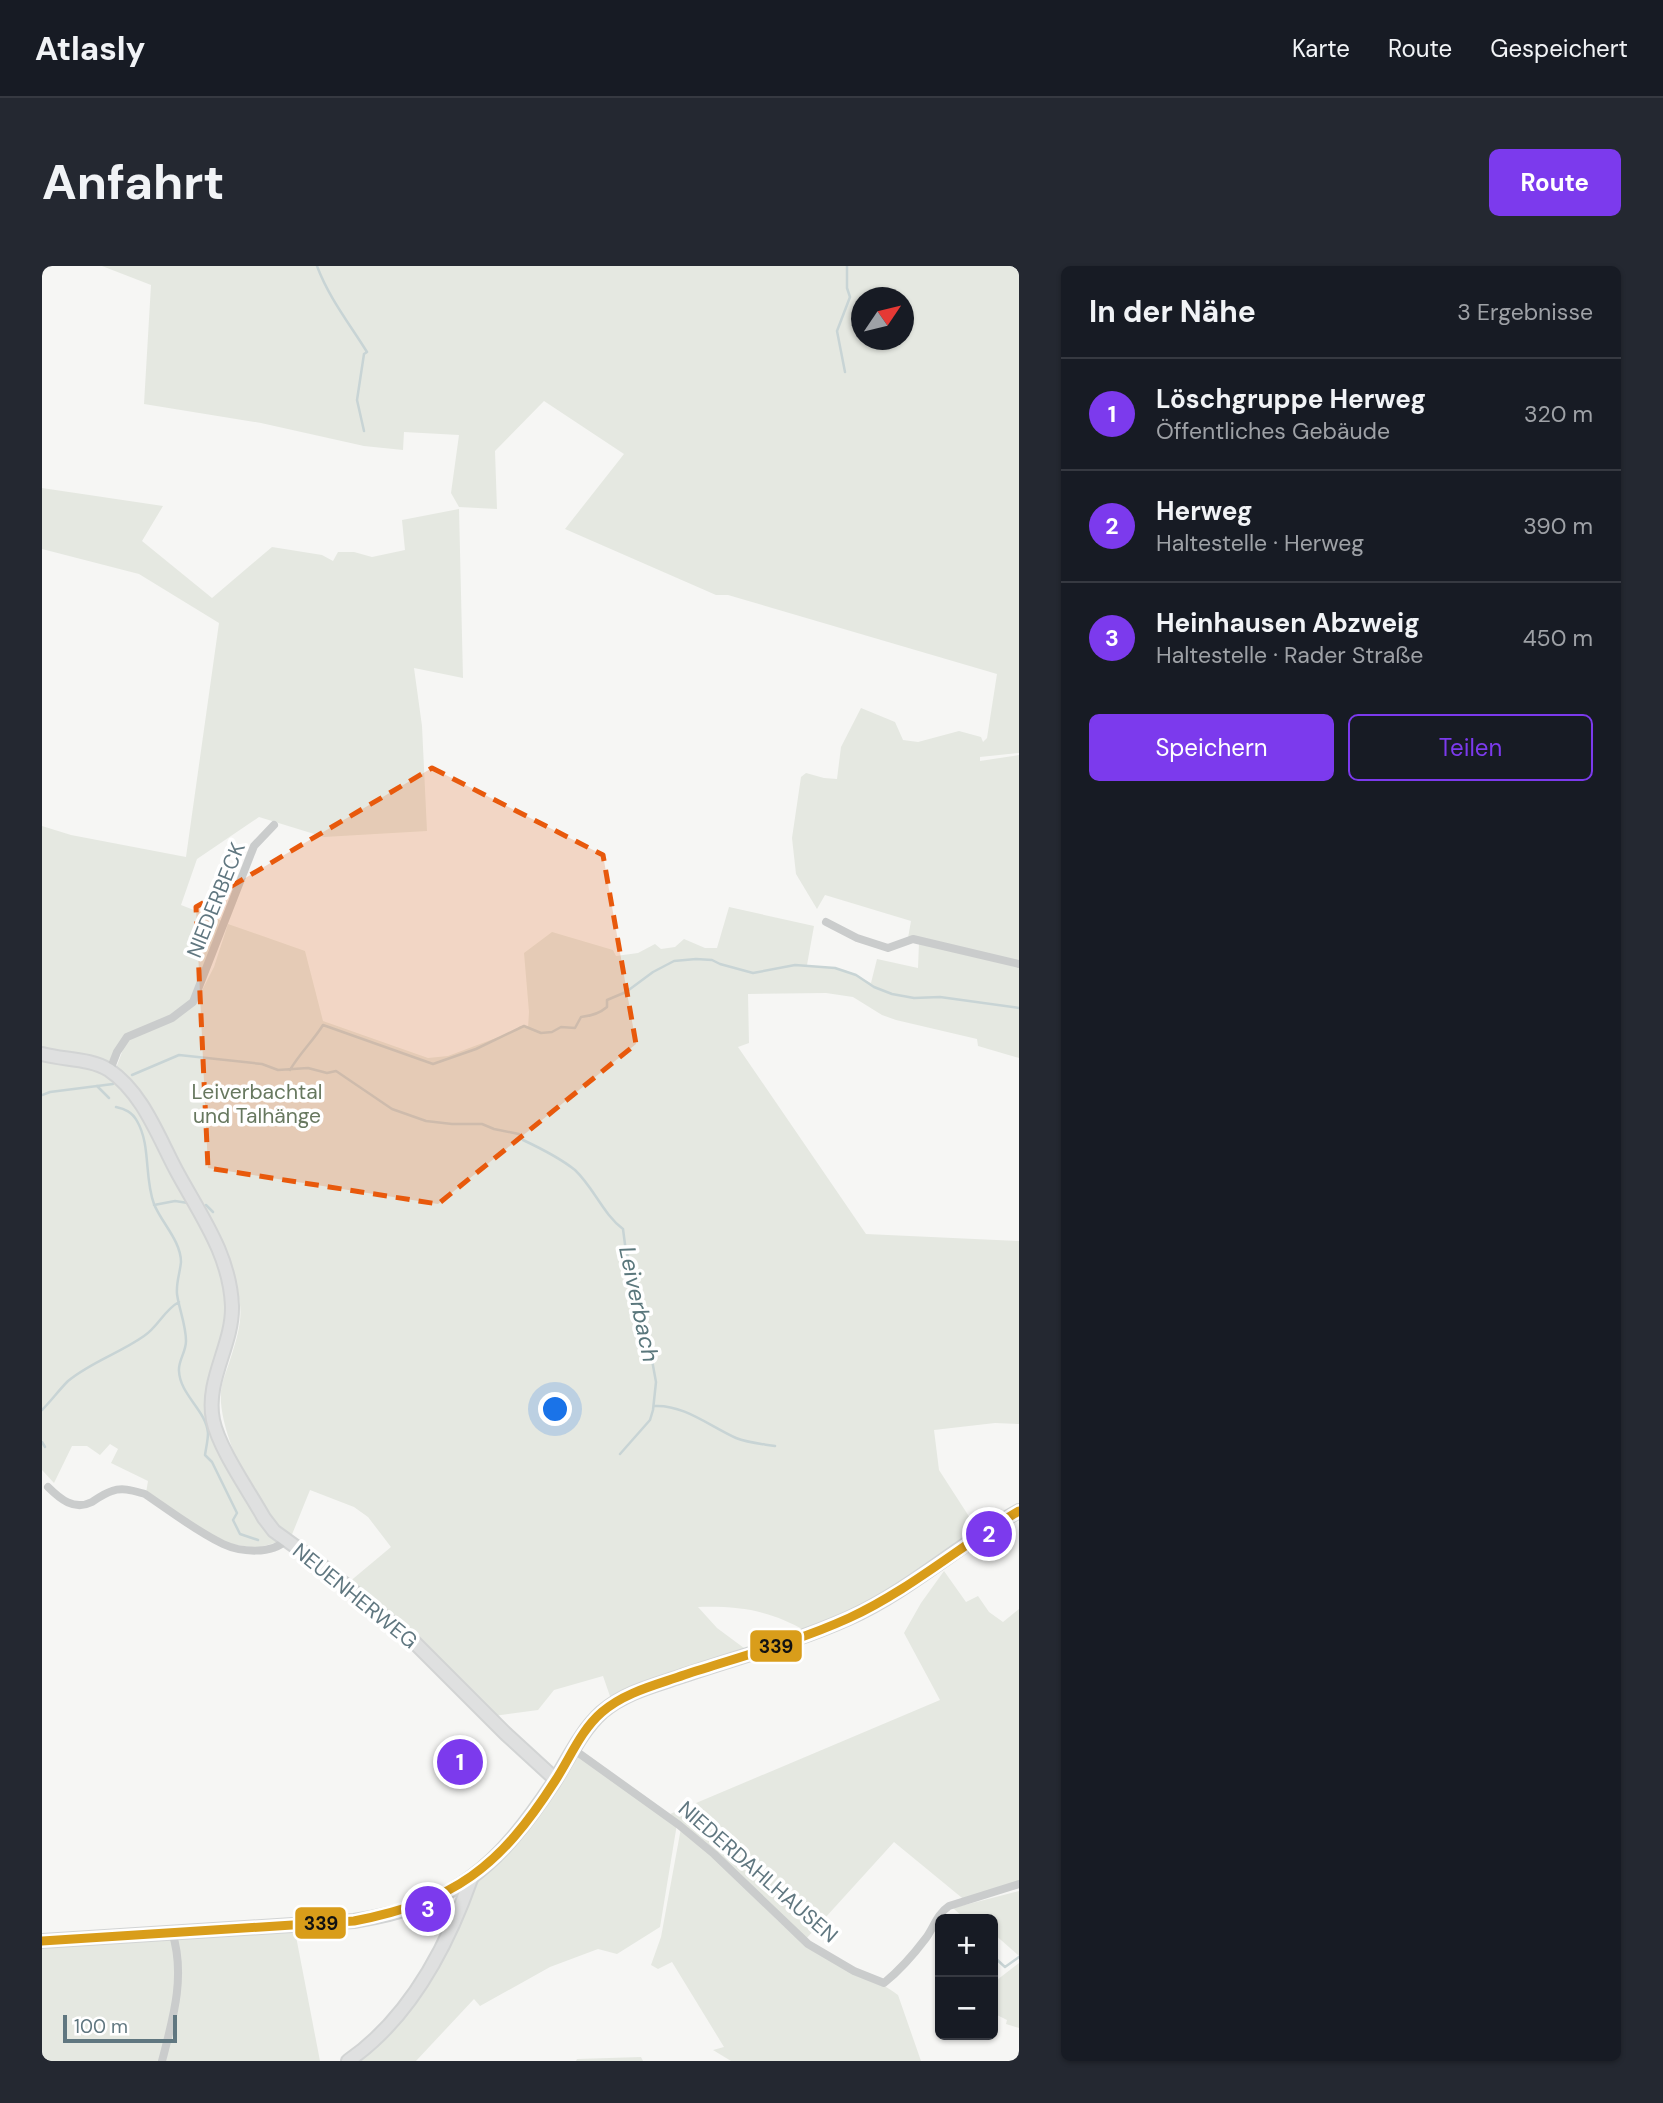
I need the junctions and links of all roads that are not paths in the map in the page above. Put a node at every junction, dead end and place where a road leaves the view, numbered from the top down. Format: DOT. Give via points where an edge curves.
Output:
graph roads {
  1 [pos="274,825"];
  2 [pos="825,922"];
  3 [pos="1019,964"];
  4 [pos="42,1054"];
  5 [pos="110,1070"];
  6 [pos="48,1487"];
  7 [pos="1019,1511"];
  8 [pos="286,1540"];
  9 [pos="573,1749"];
  10 [pos="555,1780"];
  11 [pos="471,1879"];
  12 [pos="1019,1884"];
  13 [pos="172,1932"];
  14 [pos="42,1941"];
  15 [pos="162,2061"];
  16 [pos="348,2061"];
  1 -- 5 [label="street, NIEDERBECK" via="254,846 198,993 185,1010 127,1037"];
  2 -- 3 [label="street" via="888,948 913,939"];
  4 -- 5 [label="street"];
  5 -- 8 [label="street" via="135,1096 154,1126 222,1259 231,1293 231,1320 213,1384 213,1420 264,1518"];
  6 -- 8 [label="street, NEUENHERWEG" via="61,1500 78,1505 111,1491 145,1494 224,1545 244,1550 276,1547"];
  7 -- 9 [label="street" via="878,1605 626,1696 594,1720"];
  8 -- 10 [label="street, NEUENHERWEG" via="414,1642"];
  9 -- 10 [label="street"];
  9 -- 12 [label="street, NIEDERDAHLHAUSEN" via="680,1825 808,1944 884,1983 949,1906"];
  10 -- 11 [label="street" via="504,1850"];
  11 -- 13 [label="street" via="436,1899 386,1916"];
  11 -- 16 [label="street" via="426,1978 381,2032"];
  13 -- 14 [label="street"];
  13 -- 15 [label="street" via="178,1977"];
}
